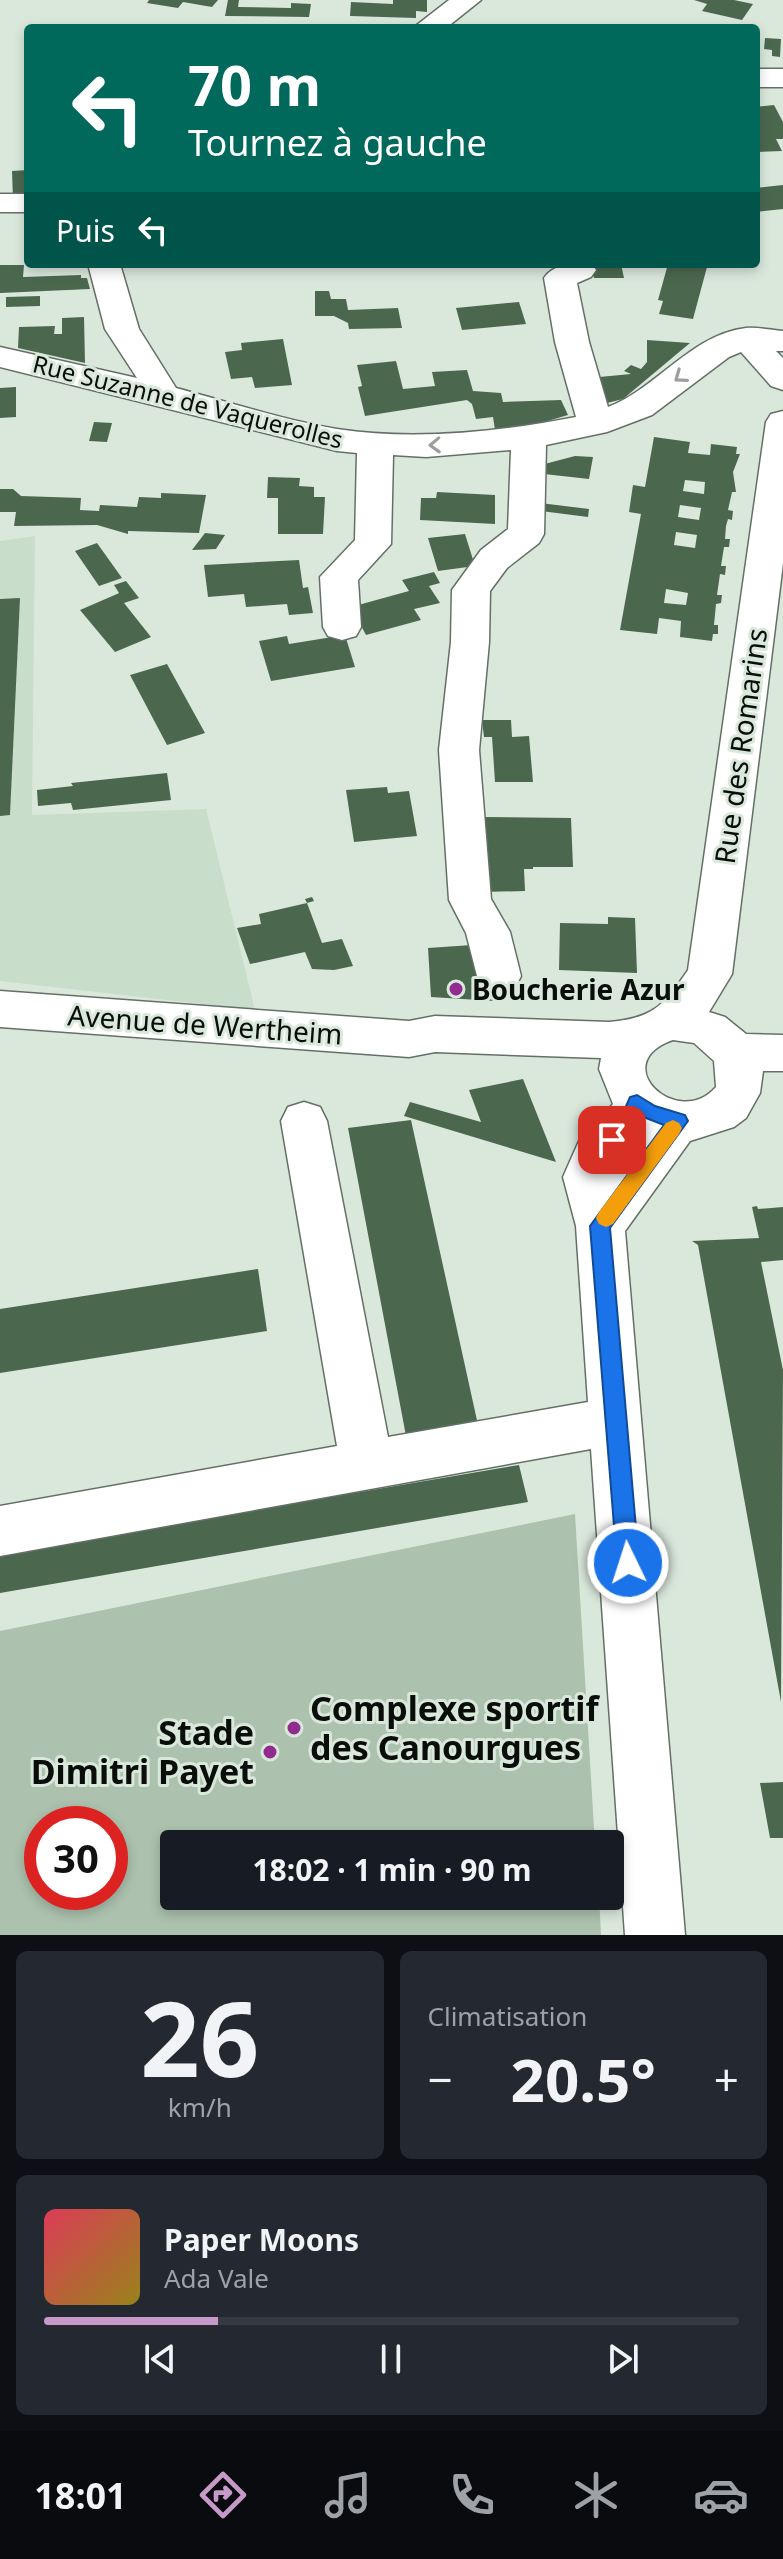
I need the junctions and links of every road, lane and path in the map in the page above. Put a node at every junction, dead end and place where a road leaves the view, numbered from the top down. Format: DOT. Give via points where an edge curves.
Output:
graph roads {
  1 [pos="467,0"];
  2 [pos="433,24"];
  3 [pos="760,78"];
  4 [pos="783,78"];
  5 [pos="0,203"];
  6 [pos="24,203"];
  7 [pos="105,268"];
  8 [pos="530,268"];
  9 [pos="580,270"];
  10 [pos="747,338"];
  11 [pos="783,341"];
  12 [pos="0,357"];
  13 [pos="783,379"];
  14 [pos="162,395"];
  15 [pos="589,425"];
  16 [pos="529,437"];
  17 [pos="782,438"];
  18 [pos="375,443"];
  19 [pos="773,582"];
  20 [pos="342,627"];
  21 [pos="710,974"];
  22 [pos="499,976"];
  23 [pos="0,1009"];
  24 [pos="653,1030"];
  25 [pos="409,1039"];
  26 [pos="783,1053"];
  27 [pos="746,1065"];
  28 [pos="646,1102"];
  29 [pos="304,1121"];
  30 [pos="617,1421"];
  31 [pos="367,1466"];
  32 [pos="0,1531"];
  33 [pos="655,1935"];
  1 -- 2 [label="street"];
  3 -- 4 [label="street"];
  5 -- 6 [label="street"];
  7 -- 14 [label="street" via="122,329"];
  8 -- 15 [label="street"];
  9 -- 15 [label="street" via="560,278"];
  10 -- 11 [label="street, Rue Suzanne de Vaquerolles"];
  10 -- 13 [label="street"];
  10 -- 15 [label="street, Rue Suzanne de Vaquerolles, one-way" via="717,350 640,407"];
  12 -- 14 [label="street, Rue Suzanne de Vaquerolles"];
  14 -- 18 [label="street, Rue Suzanne de Vaquerolles" via="337,440"];
  15 -- 16 [label="street, Rue Suzanne de Vaquerolles"];
  16 -- 18 [label="street, Rue Suzanne de Vaquerolles, one-way" via="426,446"];
  16 -- 22 [label="street" via="526,534 494,559 471,590 459,750 470,900 488,932"];
  17 -- 19 [label="street, Rue des Romarins"];
  18 -- 20 [label="street" via="373,544 339,577"];
  19 -- 21 [label="street, Rue des Romarins"];
  21 -- 24 [label="street, Rue des Romarins" via="682,1015"];
  21 -- 27 [label="street, Rue des Romarins"];
  23 -- 25 [label="street, Avenue de Wertheim"];
  24 -- 25 [label="street, Avenue de Wertheim" via="609,1040 435,1034"];
  24 -- 27 [label="street" via="710,1030"];
  24 -- 28 [label="street" via="624,1050 620,1065"];
  25 -- 28 [label="street, Avenue de Wertheim" via="431,1049 577,1067"];
  26 -- 27 [label="street"];
  27 -- 28 [label="street" via="732,1102 718,1113 699,1120"];
  28 -- 30 [label="street" via="600,1226"];
  29 -- 31 [label="street"];
  30 -- 31 [label="street"];
  30 -- 33 [label="street"];
  31 -- 32 [label="street"];
}
